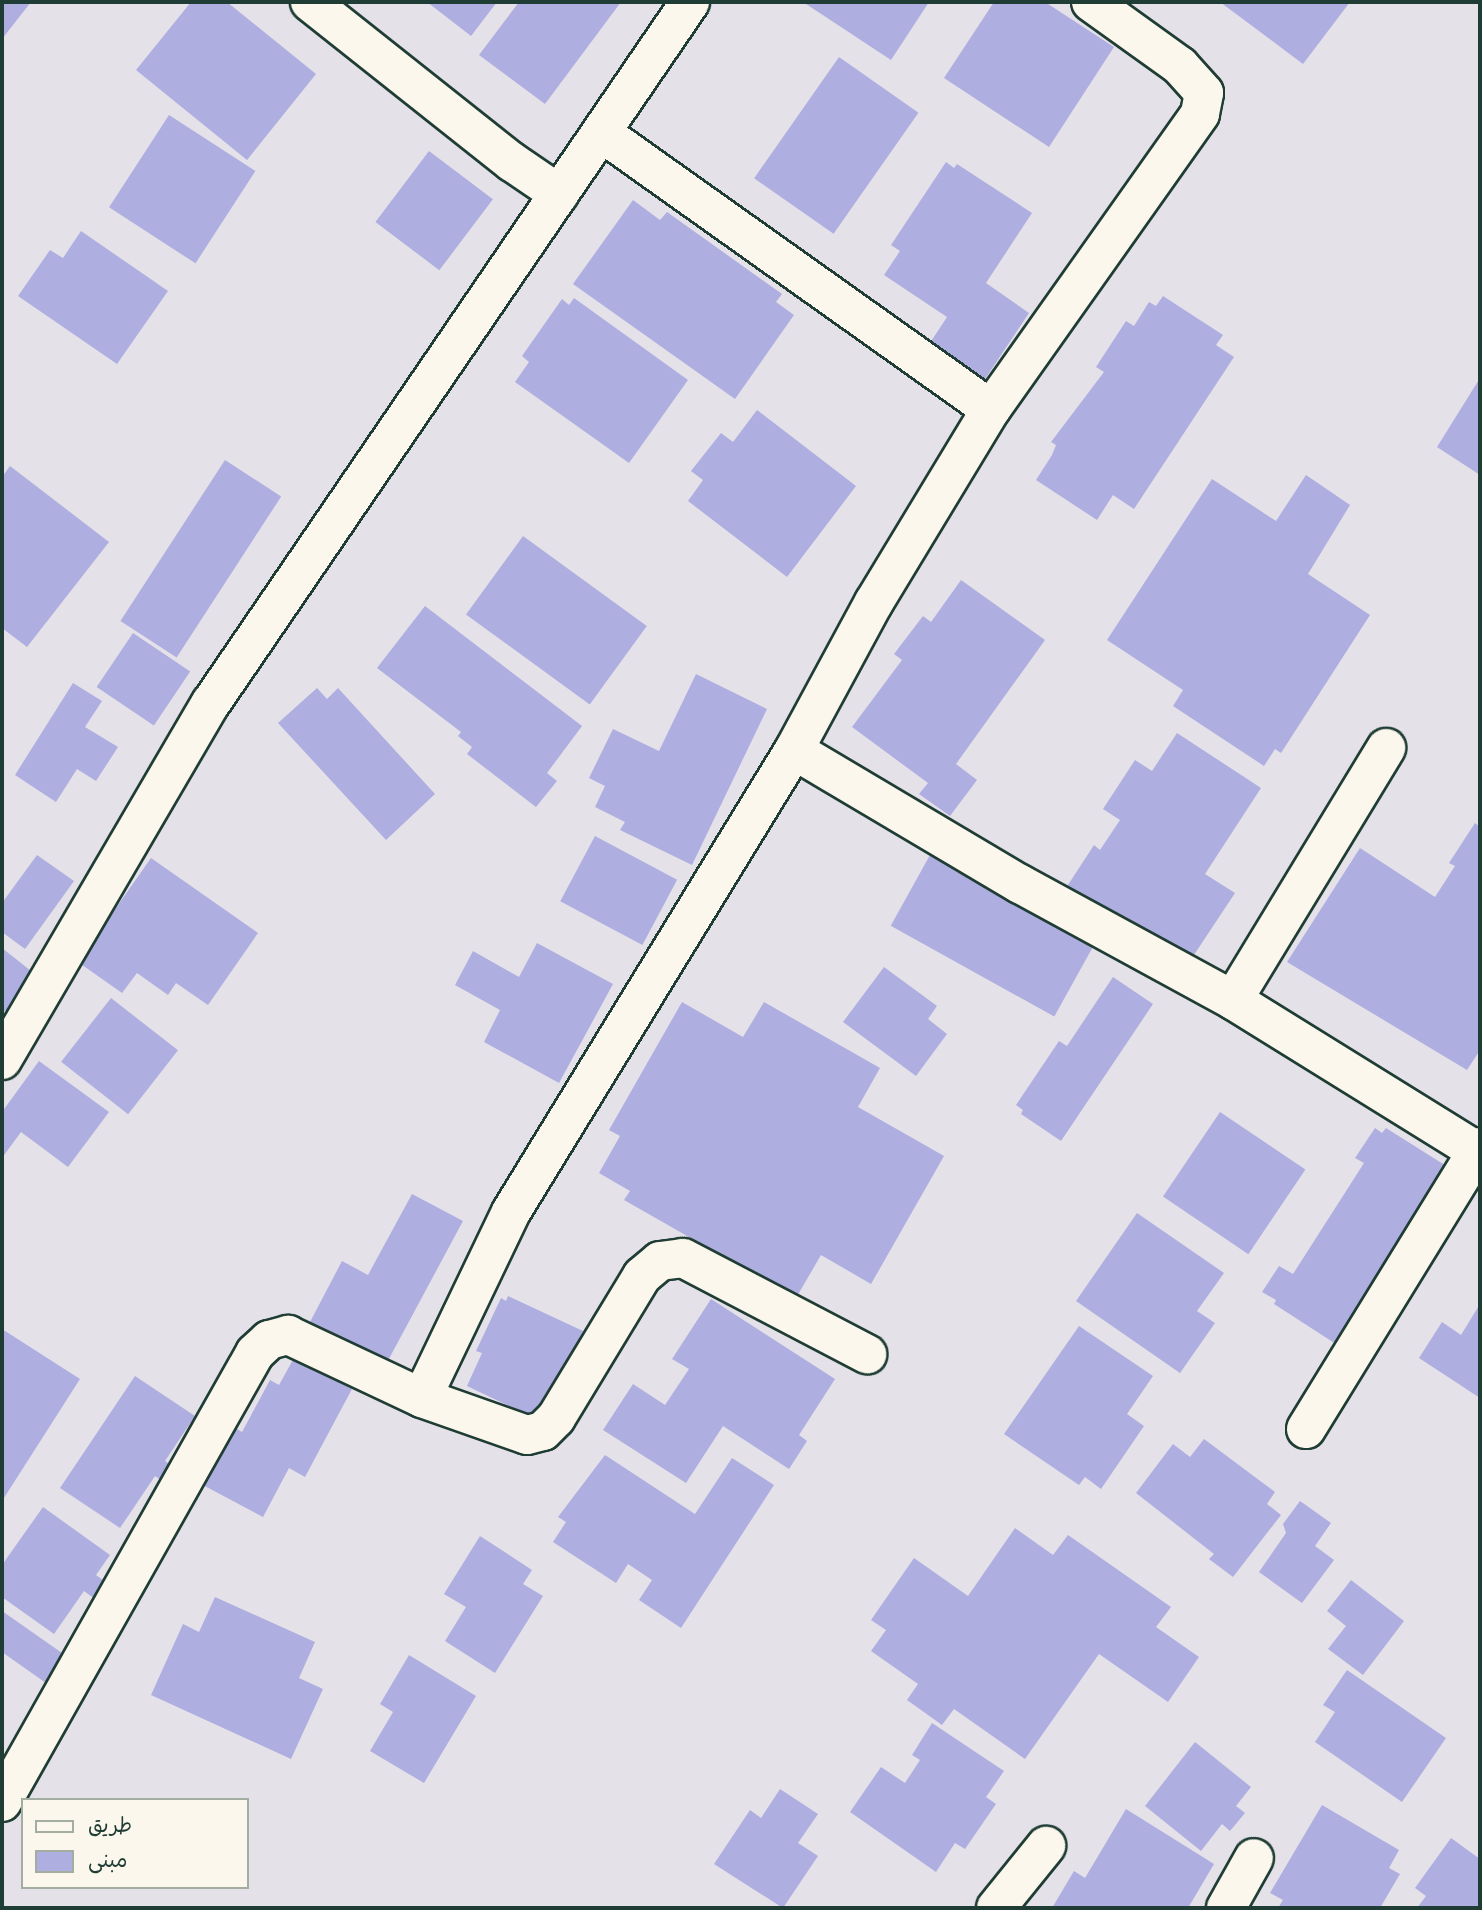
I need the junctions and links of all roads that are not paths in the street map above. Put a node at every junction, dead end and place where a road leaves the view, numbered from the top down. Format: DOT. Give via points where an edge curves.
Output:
graph roads {
  1 [pos="310,2"];
  2 [pos="690,2"];
  3 [pos="1091,2"];
  4 [pos="602,133"];
  5 [pos="559,194"];
  6 [pos="991,409"];
  7 [pos="1386,748"];
  8 [pos="794,750"];
  9 [pos="1233,1000"];
  10 [pos="2,1060"];
  11 [pos="1479,1149"];
  12 [pos="867,1354"];
  13 [pos="422,1398"];
  14 [pos="1307,1429"];
  15 [pos="2,1802"];
  16 [pos="1046,1846"];
  17 [pos="1254,1858"];
  18 [pos="996,1908"];
  19 [pos="1226,1908"];
  1 -- 5 [label="street"];
  2 -- 4 [label="street"];
  3 -- 6 [label="street" via="1180,66 1204,93 1199,114"];
  4 -- 5 [label="street"];
  4 -- 6 [label="street"];
  5 -- 10 [label="street" via="211,703"];
  6 -- 8 [label="street" via="874,602"];
  7 -- 9 [label="street"];
  8 -- 9 [label="street" via="1020,884"];
  8 -- 13 [label="street" via="511,1212"];
  9 -- 11 [label="street"];
  11 -- 14 [label="street"];
  12 -- 13 [label="street" via="683,1258 660,1261 642,1276 556,1418 543,1431 527,1436"];
  13 -- 15 [label="street" via="288,1335 268,1340 255,1353"];
  16 -- 18 [label="street"];
  17 -- 19 [label="street"];
}
